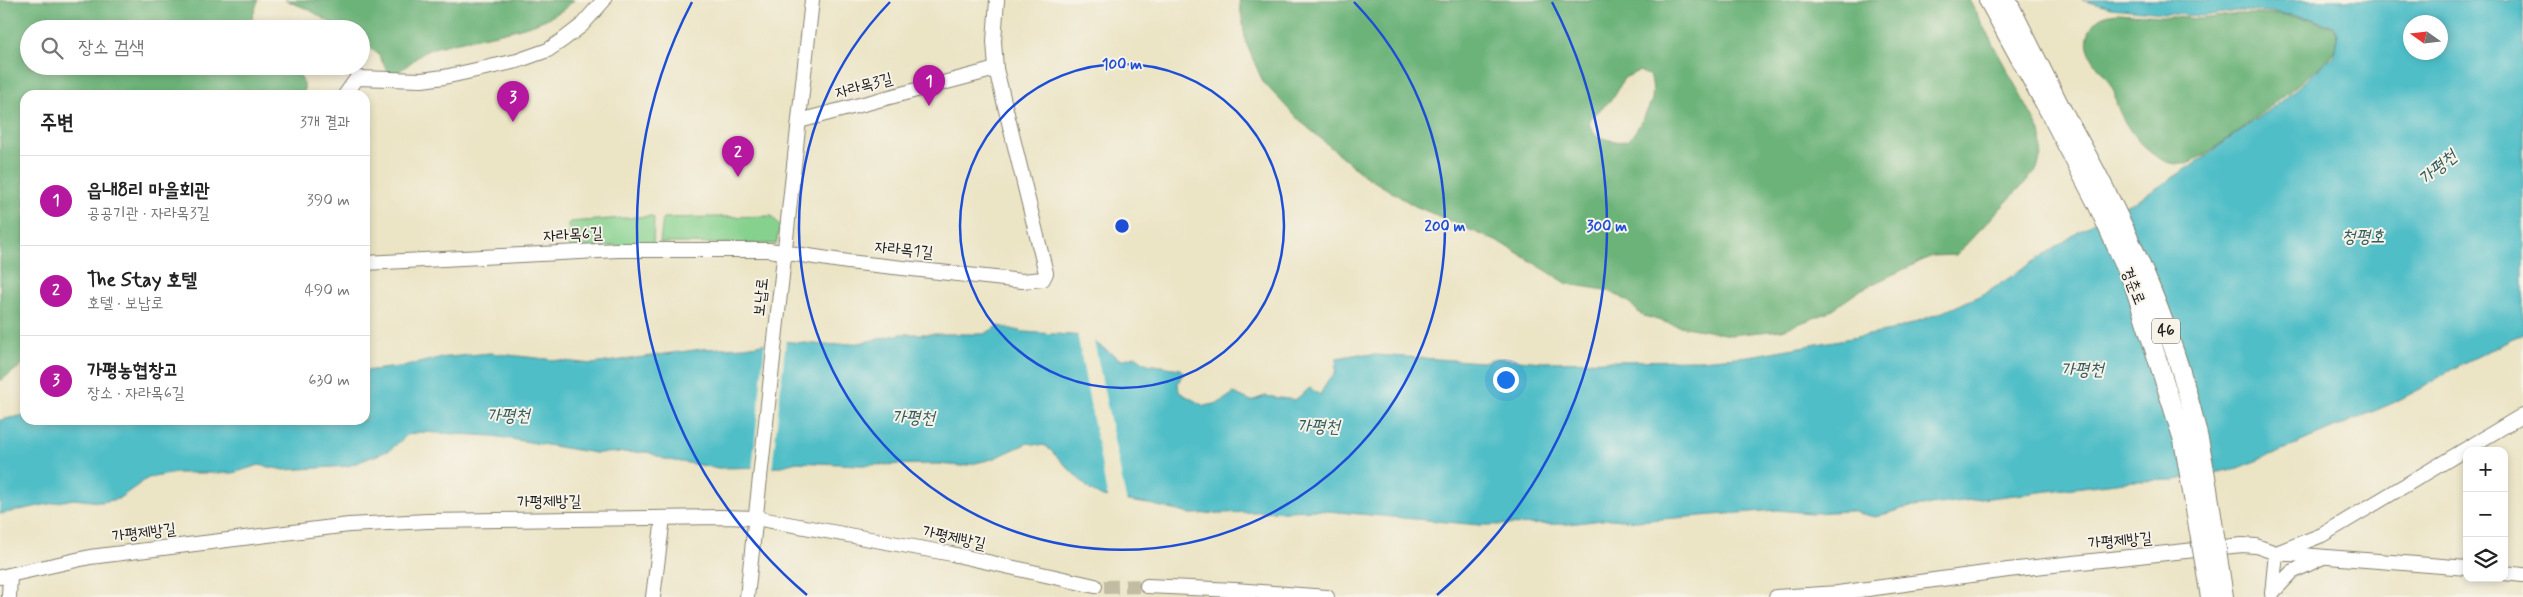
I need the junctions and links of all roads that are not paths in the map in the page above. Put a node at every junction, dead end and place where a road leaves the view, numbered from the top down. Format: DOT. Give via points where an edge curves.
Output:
graph roads {
  1 [pos="604,0"];
  2 [pos="812,0"];
  3 [pos="997,0"];
  4 [pos="1988,0"];
  5 [pos="2007,0"];
  6 [pos="2011,26"];
  7 [pos="996,69"];
  8 [pos="349,90"];
  9 [pos="799,121"];
  10 [pos="784,251"];
  11 [pos="370,263"];
  12 [pos="2523,415"];
  13 [pos="662,518"];
  14 [pos="755,518"];
  15 [pos="2329,531"];
  16 [pos="2276,553"];
  17 [pos="2328,557"];
  18 [pos="2463,568"];
  19 [pos="2213,571"];
  20 [pos="2508,573"];
  21 [pos="2523,575"];
  22 [pos="5,576"];
  23 [pos="1147,586"];
  24 [pos="1100,590"];
  25 [pos="1191,593"];
  26 [pos="1838,595"];
  27 [pos="2272,595"];
  28 [pos="1305,596"];
  29 [pos="9,597"];
  30 [pos="652,597"];
  31 [pos="747,597"];
  32 [pos="1327,597"];
  33 [pos="1776,597"];
  34 [pos="2210,597"];
  35 [pos="2224,597"];
  1 -- 8 [label="street" via="581,26 548,50 444,77 422,80 358,78"];
  2 -- 9 [label="street, 보납로"];
  3 -- 7 [label="street"];
  4 -- 6 [label="main road, 경춘로 / 46"];
  5 -- 6 [label="main road, 경춘로 / 46"];
  6 -- 19 [label="main road, 경춘로 / 46, bridge" via="2056,113 2112,201 2148,279 2198,435"];
  7 -- 9 [label="street, 자라목3길"];
  7 -- 10 [label="street, 자라목1길" via="1046,273 1040,280 1022,281 848,262"];
  9 -- 10 [label="street, 보납로"];
  10 -- 11 [label="street, 자라목6길" via="618,250"];
  10 -- 14 [label="street, 보납로"];
  12 -- 15 [label="street"];
  13 -- 14 [label="street, 가평제방길"];
  13 -- 22 [label="street, 가평제방길" via="349,525 90,557"];
  13 -- 30 [label="street"];
  14 -- 24 [label="street, 가평제방길" via="952,554"];
  14 -- 31 [label="street, 보납로"];
  15 -- 16 [label="street"];
  15 -- 17 [label="street" via="2323,541 2323,550"];
  16 -- 17 [label="street, 가평제방길"];
  16 -- 26 [label="street, 가평제방길" via="2242,545 2027,568"];
  16 -- 27 [label="street"];
  17 -- 18 [label="street, 가평제방길"];
  17 -- 27 [label="street" via="2292,572"];
  19 -- 34 [label="main road, 경춘로 / 46"];
  19 -- 35 [label="main road, 경춘로 / 46"];
  20 -- 21 [label="street"];
  22 -- 29 [label="street"];
  23 -- 25 [label="street"];
  25 -- 28 [label="street" via="1235,590"];
  26 -- 33 [label="street, 가평제방길"];
  28 -- 32 [label="street"];
}
